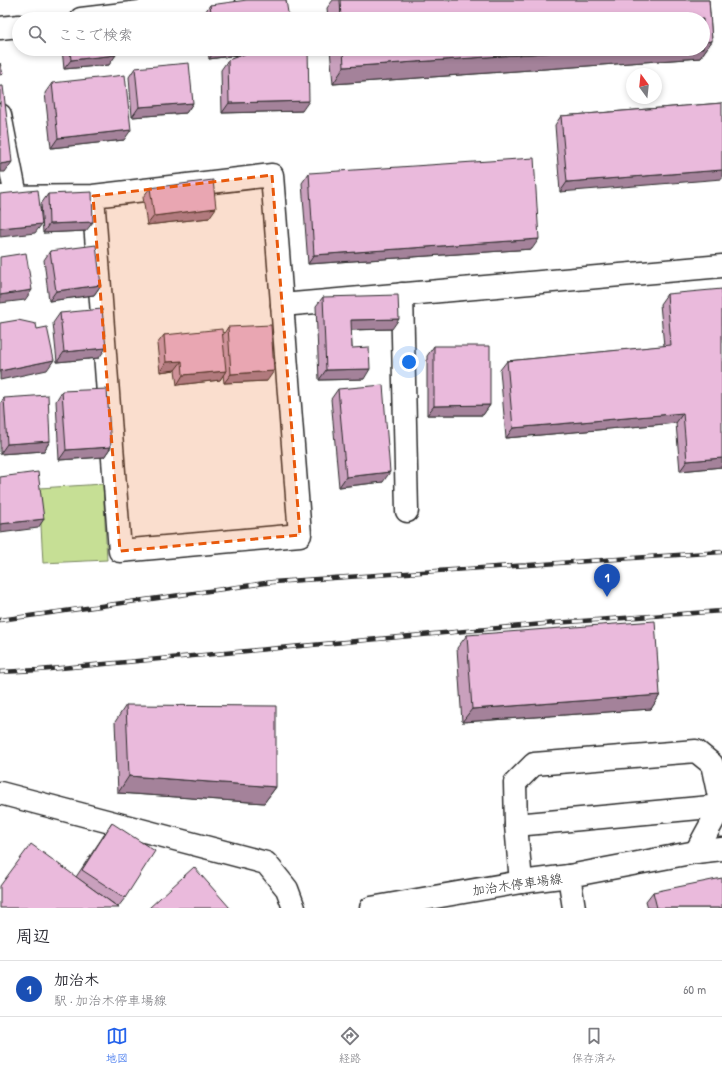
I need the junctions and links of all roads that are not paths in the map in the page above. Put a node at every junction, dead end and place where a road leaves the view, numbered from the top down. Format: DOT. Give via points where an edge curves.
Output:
graph roads {
  1 [pos="223,2"];
  2 [pos="139,12"];
  3 [pos="12,27"];
  4 [pos="0,28"];
  5 [pos="0,115"];
  6 [pos="93,196"];
  7 [pos="8,197"];
  8 [pos="722,266"];
  9 [pos="402,294"];
  10 [pos="282,304"];
  11 [pos="407,511"];
  12 [pos="0,793"];
  13 [pos="720,806"];
  14 [pos="516,825"];
  15 [pos="722,849"];
  16 [pos="696,852"];
  17 [pos="569,876"];
  18 [pos="521,882"];
  19 [pos="294,908"];
  20 [pos="371,908"];
  21 [pos="574,908"];
  1 -- 2 [label="street"];
  3 -- 4 [label="street"];
  5 -- 7 [label="street"];
  6 -- 7 [label="street"];
  6 -- 10 [label="street" via="272,175"];
  6 -- 10 [label="street" via="120,551 300,535"];
  8 -- 9 [label="street"];
  9 -- 10 [label="street"];
  9 -- 11 [label="street"];
  12 -- 19 [label="street" via="266,863 287,889"];
  13 -- 14 [label="street"];
  13 -- 14 [label="street" via="712,764 696,750 534,764 515,783"];
  13 -- 16 [label="street"];
  14 -- 18 [label="street"];
  15 -- 16 [label="street, 加治木停車場線"];
  16 -- 17 [label="street, 加治木停車場線"];
  17 -- 18 [label="street, 加治木停車場線"];
  17 -- 21 [label="street"];
  18 -- 20 [label="street, 加治木停車場線"];
}
